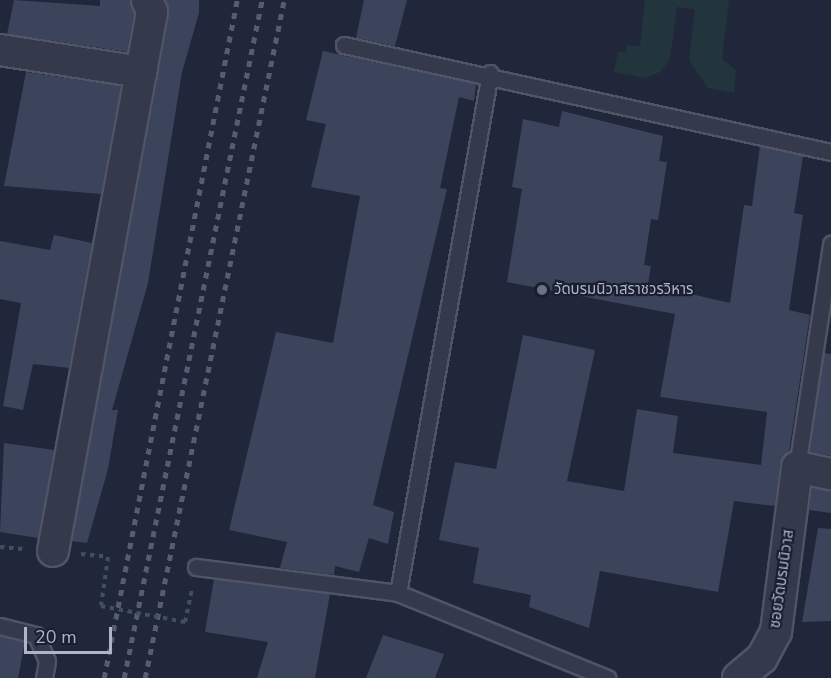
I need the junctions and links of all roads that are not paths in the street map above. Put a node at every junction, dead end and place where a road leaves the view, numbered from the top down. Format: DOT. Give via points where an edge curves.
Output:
graph roads {
  1 [pos="147,0"];
  2 [pos="344,45"];
  3 [pos="0,50"];
  4 [pos="141,72"];
  5 [pos="490,73"];
  6 [pos="831,152"];
  7 [pos="831,244"];
  8 [pos="797,467"];
  9 [pos="831,474"];
  10 [pos="53,551"];
  11 [pos="196,567"];
  12 [pos="398,594"];
  13 [pos="0,626"];
  14 [pos="44,678"];
  15 [pos="607,678"];
  16 [pos="738,678"];
  1 -- 4 [label="street" via="152,12"];
  2 -- 5 [label="lane"];
  3 -- 4 [label="street"];
  4 -- 10 [label="street"];
  5 -- 6 [label="lane"];
  5 -- 12 [label="lane"];
  7 -- 8 [label="lane"];
  8 -- 9 [label="street"];
  8 -- 16 [label="street, ซอยวัดบรมนิวาส" via="776,632 762,658"];
  11 -- 12 [label="lane"];
  12 -- 15 [label="lane"];
  13 -- 14 [label="lane" via="36,635 47,661"];
}
